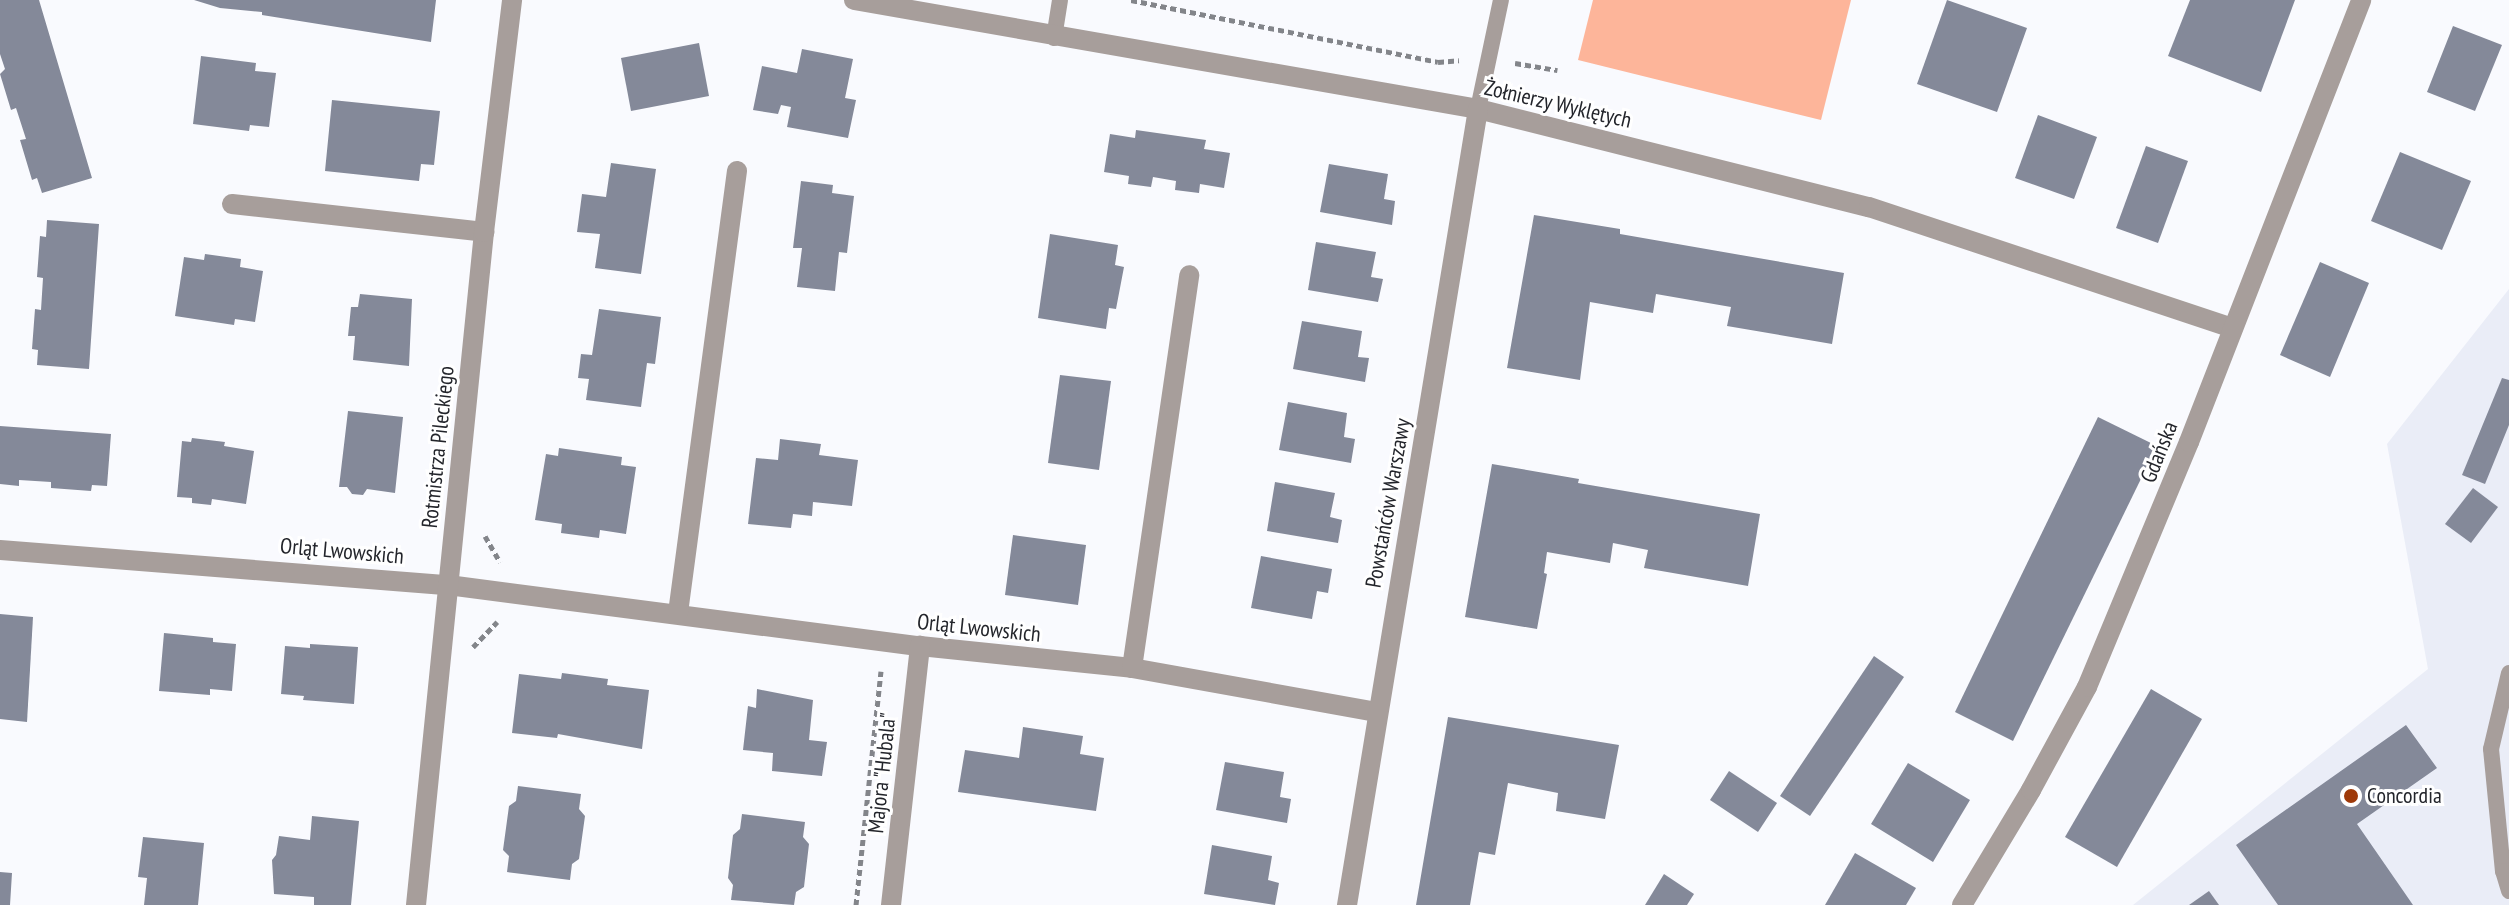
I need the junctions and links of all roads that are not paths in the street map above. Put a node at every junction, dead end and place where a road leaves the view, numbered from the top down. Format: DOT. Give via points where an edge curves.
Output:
graph roads {
  1 [pos="512,0"];
  2 [pos="854,0"];
  3 [pos="1060,0"];
  4 [pos="1501,0"];
  5 [pos="2361,0"];
  6 [pos="1054,38"];
  7 [pos="1478,109"];
  8 [pos="737,171"];
  9 [pos="232,204"];
  10 [pos="484,232"];
  11 [pos="1189,275"];
  12 [pos="2232,328"];
  13 [pos="0,550"];
  14 [pos="448,585"];
  15 [pos="678,613"];
  16 [pos="920,646"];
  17 [pos="1132,668"];
  18 [pos="2508,676"];
  19 [pos="1377,712"];
  20 [pos="2509,891"];
  21 [pos="416,905"];
  22 [pos="891,905"];
  23 [pos="1347,905"];
  24 [pos="1962,905"];
  1 -- 10 [label="street, Rotmistrza Pileckiego"];
  2 -- 6 [label="street, Żołnierzy Wyklętych"];
  3 -- 6 [label="lane"];
  4 -- 7 [label="lane"];
  5 -- 12 [label="street, Gdańska"];
  6 -- 7 [label="street, Żołnierzy Wyklętych"];
  7 -- 12 [label="street, Żołnierzy Wyklętych" via="1869,207"];
  7 -- 19 [label="street, Powstańców Warszawy"];
  8 -- 15 [label="street"];
  9 -- 10 [label="street"];
  10 -- 14 [label="street, Rotmistrza Pileckiego"];
  11 -- 17 [label="street"];
  12 -- 24 [label="street, Gdańska" via="2087,687"];
  13 -- 14 [label="street, Orląt Lwowskich"];
  14 -- 15 [label="street, Orląt Lwowskich"];
  14 -- 21 [label="street, Rotmistrza Pileckiego"];
  15 -- 16 [label="street, Orląt Lwowskich"];
  16 -- 17 [label="street, Orląt Lwowskich"];
  16 -- 22 [label="street, Majora \"Hubala\""];
  17 -- 19 [label="street, Orląt Lwowskich"];
  18 -- 20 [label="lane" via="2491,749"];
  19 -- 23 [label="street, Powstańców Warszawy"];
}
